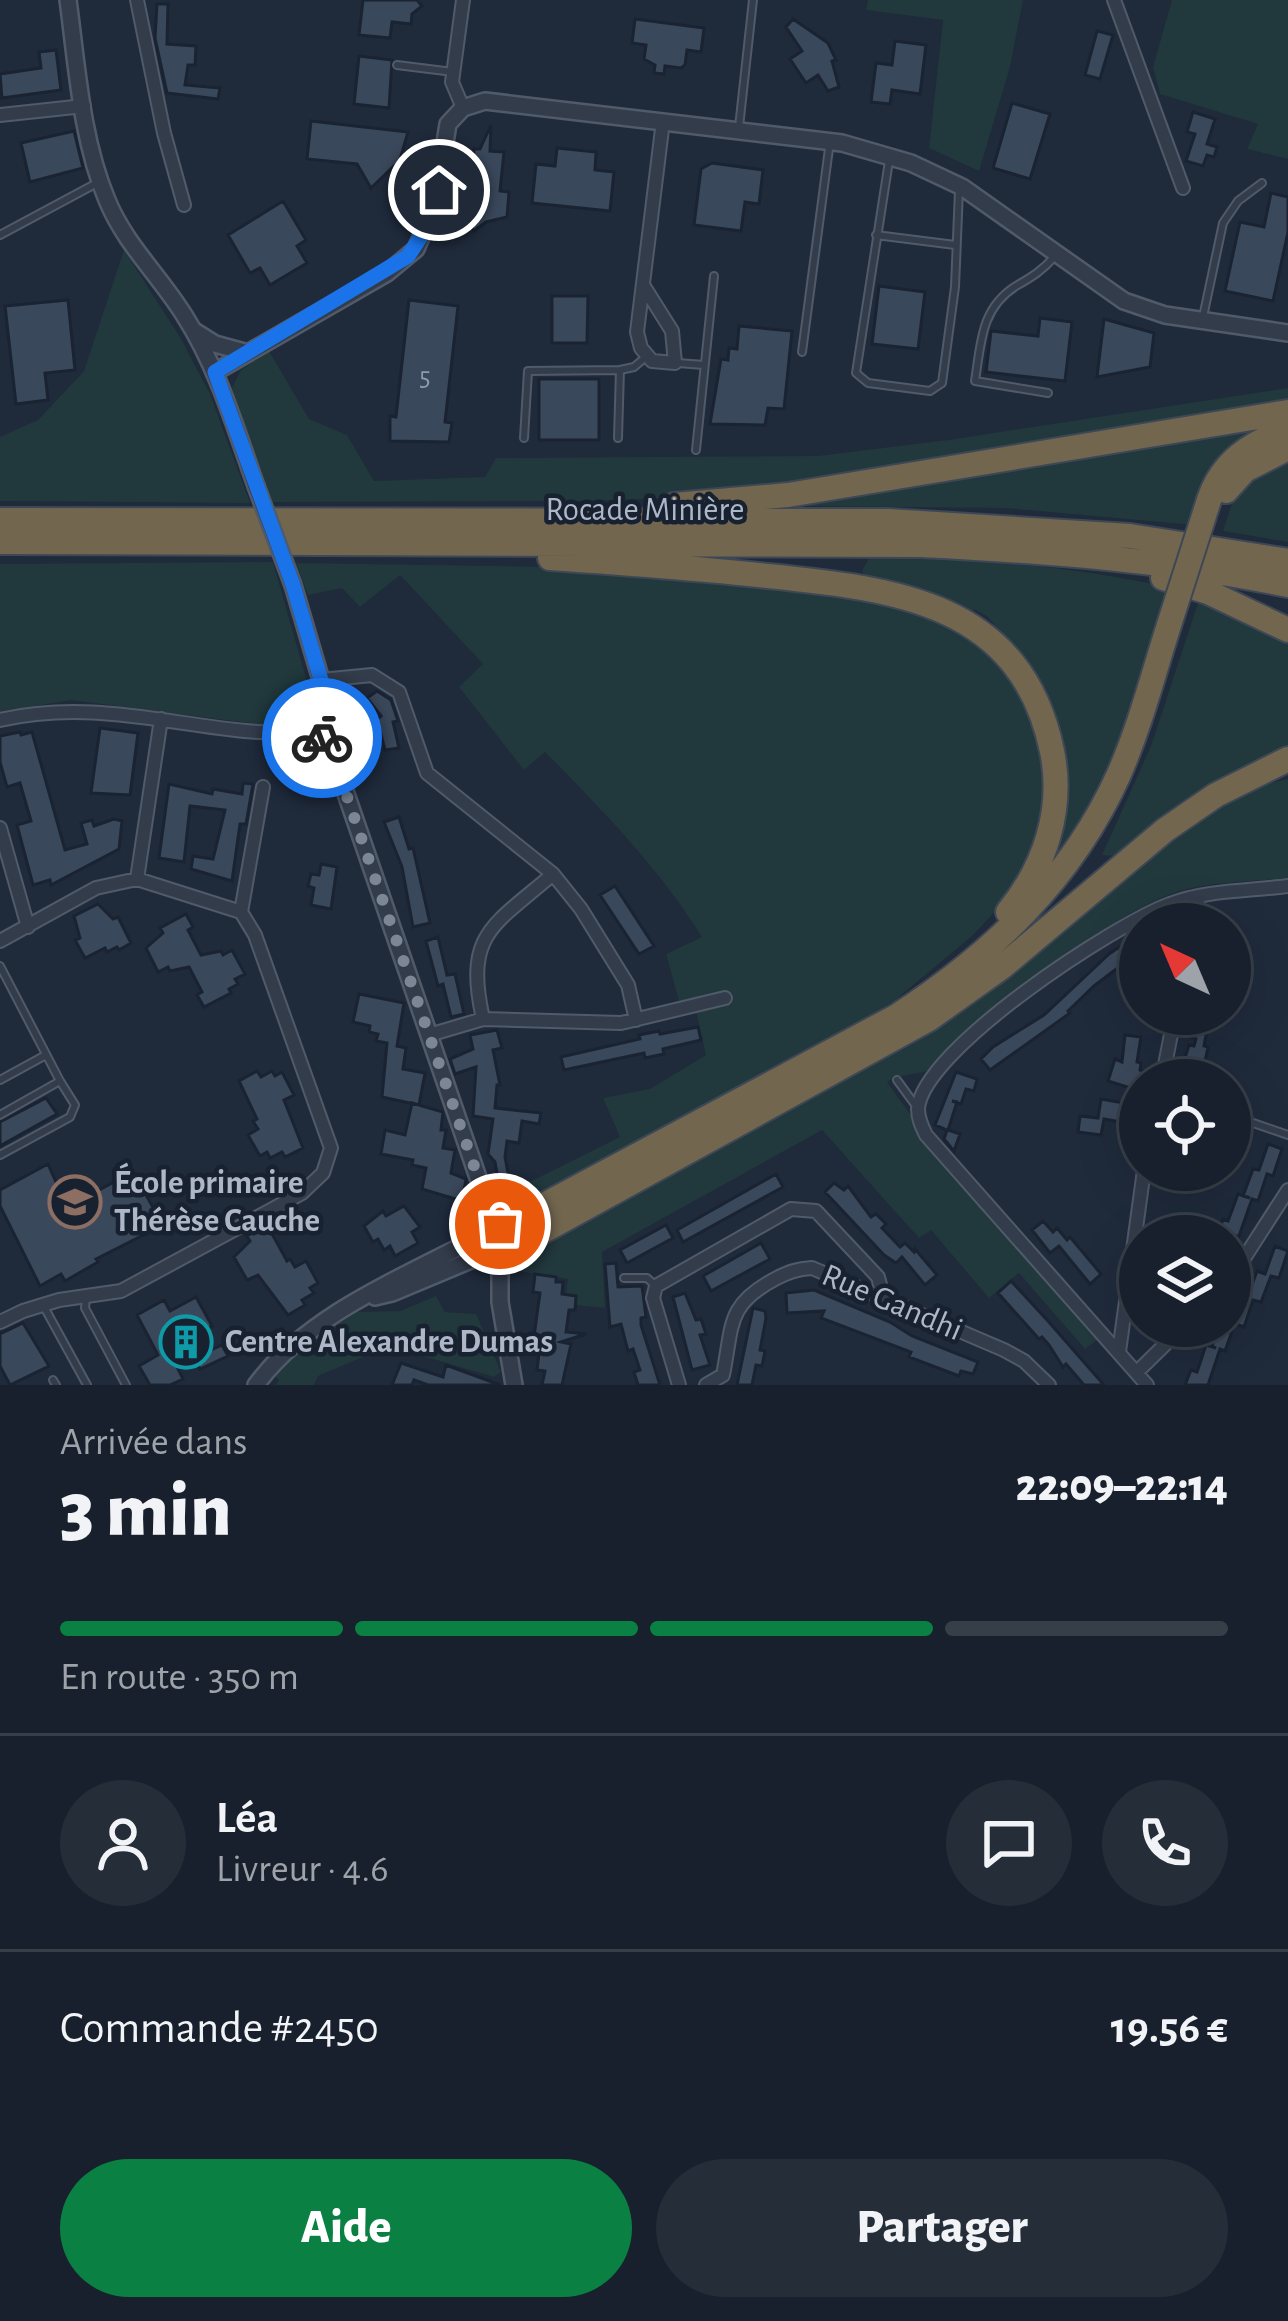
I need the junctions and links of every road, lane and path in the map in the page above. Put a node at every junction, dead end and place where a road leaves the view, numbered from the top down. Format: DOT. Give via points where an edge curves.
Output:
graph roads {
  1 [pos="68,0"];
  2 [pos="137,0"];
  3 [pos="463,0"];
  4 [pos="753,0"];
  5 [pos="1114,0"];
  6 [pos="397,65"];
  7 [pos="453,72"];
  8 [pos="84,106"];
  9 [pos="464,108"];
  10 [pos="0,115"];
  11 [pos="663,121"];
  12 [pos="739,130"];
  13 [pos="830,141"];
  14 [pos="891,156"];
  15 [pos="100,181"];
  16 [pos="1262,183"];
  17 [pos="959,186"];
  18 [pos="1183,188"];
  19 [pos="184,206"];
  20 [pos="0,235"];
  21 [pos="876,235"];
  22 [pos="955,244"];
  23 [pos="1055,256"];
  24 [pos="714,276"];
  25 [pos="644,285"];
  26 [pos="1202,321"];
  27 [pos="194,331"];
  28 [pos="1288,333"];
  29 [pos="248,352"];
  30 [pos="802,352"];
  31 [pos="647,356"];
  32 [pos="675,363"];
  33 [pos="704,365"];
  34 [pos="620,370"];
  35 [pos="215,372"];
  36 [pos="1048,393"];
  37 [pos="1288,412"];
  38 [pos="1288,429"];
  39 [pos="524,438"];
  40 [pos="618,438"];
  41 [pos="1288,448"];
  42 [pos="696,450"];
  43 [pos="1214,502"];
  44 [pos="0,520"];
  45 [pos="579,520"];
  46 [pos="0,542"];
  47 [pos="478,543"];
  48 [pos="1124,559"];
  49 [pos="1288,561"];
  50 [pos="1288,585"];
  51 [pos="1175,627"];
  52 [pos="1288,630"];
  53 [pos="321,680"];
  54 [pos="0,719"];
  55 [pos="161,719"];
  56 [pos="319,732"];
  57 [pos="1288,759"];
  58 [pos="1288,771"];
  59 [pos="1250,777"];
  60 [pos="263,787"];
  61 [pos="0,828"];
  62 [pos="553,874"];
  63 [pos="137,879"];
  64 [pos="1288,886"];
  65 [pos="1199,898"];
  66 [pos="1198,903"];
  67 [pos="241,912"];
  68 [pos="28,927"];
  69 [pos="0,941"];
  70 [pos="1017,956"];
  71 [pos="0,966"];
  72 [pos="949,982"];
  73 [pos="725,998"];
  74 [pos="483,1019"];
  75 [pos="636,1019"];
  76 [pos="429,1035"];
  77 [pos="45,1055"];
  78 [pos="819,1070"];
  79 [pos="0,1080"];
  80 [pos="897,1080"];
  81 [pos="60,1081"];
  82 [pos="918,1110"];
  83 [pos="0,1115"];
  84 [pos="1251,1122"];
  85 [pos="1288,1135"];
  86 [pos="0,1155"];
  87 [pos="1288,1190"];
  88 [pos="1141,1191"];
  89 [pos="496,1242"];
  90 [pos="1251,1247"];
  91 [pos="624,1278"];
  92 [pos="656,1286"];
  93 [pos="86,1298"];
  94 [pos="884,1300"];
  95 [pos="44,1305"];
  96 [pos="2,1317"];
  97 [pos="1163,1347"];
  98 [pos="1119,1352"];
  99 [pos="1137,1372"];
  100 [pos="87,1385"];
  101 [pos="126,1385"];
  102 [pos="256,1385"];
  103 [pos="514,1385"];
  104 [pos="679,1385"];
  105 [pos="706,1385"];
  106 [pos="1049,1385"];
  107 [pos="1147,1385"];
  1 -- 8 [label="street"];
  2 -- 19 [label="street"];
  3 -- 7 [label="street"];
  4 -- 12 [label="lane"];
  5 -- 18 [label="street"];
  6 -- 7 [label="lane"];
  7 -- 9 [label="street"];
  8 -- 10 [label="street"];
  8 -- 15 [label="street"];
  9 -- 11 [label="street" via="485,101"];
  9 -- 29 [label="street" via="448,124 439,190 416,249"];
  11 -- 12 [label="street"];
  11 -- 25 [label="street"];
  12 -- 13 [label="street"];
  13 -- 14 [label="street"];
  13 -- 30 [label="lane"];
  14 -- 17 [label="street"];
  14 -- 21 [label="lane"];
  15 -- 20 [label="lane"];
  15 -- 27 [label="street" via="129,242"];
  16 -- 26 [label="lane" via="1223,223"];
  17 -- 22 [label="lane"];
  17 -- 23 [label="street"];
  21 -- 22 [label="lane"];
  21 -- 22 [label="lane" via="856,373 868,383 930,392 942,383"];
  23 -- 26 [label="street" via="1124,302"];
  23 -- 36 [label="lane" via="996,300 984,320 974,381"];
  24 -- 33 [label="lane"];
  25 -- 31 [label="street" via="637,332"];
  25 -- 32 [label="street" via="672,332"];
  26 -- 28 [label="street"];
  27 -- 29 [label="street"];
  27 -- 35 [label="street"];
  29 -- 35 [label="street"];
  31 -- 32 [label="street"];
  31 -- 34 [label="lane"];
  32 -- 33 [label="lane"];
  33 -- 42 [label="lane"];
  34 -- 39 [label="lane" via="528,370"];
  34 -- 40 [label="lane"];
  35 -- 53 [label="street, bridge"];
  37 -- 45 [label="highway" via="809,492 606,510"];
  38 -- 43 [label="highway" via="1240,452 1222,472"];
  41 -- 43 [label="highway" via="1245,470"];
  43 -- 51 [label="highway, bridge"];
  44 -- 45 [label="highway, Rocade Minière"];
  45 -- 49 [label="highway, Rocade Minière" via="1063,529"];
  46 -- 47 [label="highway, Rocade Minière"];
  47 -- 48 [label="highway, Rocade Minière" via="921,545"];
  47 -- 72 [label="highway" via="499,554 882,590 949,611 998,647 1031,691 1049,737 1052,824 1019,898"];
  48 -- 50 [label="highway, Rocade Minière"];
  48 -- 52 [label="highway" via="1129,568 1208,592"];
  51 -- 70 [label="highway" via="1120,806"];
  51 -- 72 [label="highway" via="1126,755 1082,841 1034,906"];
  53 -- 56 [label="street"];
  53 -- 62 [label="street" via="371,675 392,684 427,773"];
  54 -- 55 [label="street" via="73,709"];
  55 -- 56 [label="street" via="263,734"];
  55 -- 63 [label="street"];
  56 -- 76 [label="street"];
  57 -- 59 [label="highway"];
  58 -- 59 [label="highway"];
  59 -- 70 [label="highway" via="1165,830"];
  60 -- 67 [label="street"];
  61 -- 68 [label="street"];
  62 -- 74 [label="street" via="482,940"];
  62 -- 75 [label="street" via="628,985"];
  63 -- 67 [label="street"];
  63 -- 68 [label="street" via="96,888"];
  64 -- 65 [label="street"];
  65 -- 66 [label="street"];
  65 -- 82 [label="street" via="1115,931 1004,1009 939,1068"];
  67 -- 93 [label="street" via="331,1148 326,1167 302,1192 162,1272"];
  68 -- 69 [label="street"];
  70 -- 78 [label="highway" via="943,1010"];
  71 -- 77 [label="lane"];
  72 -- 78 [label="highway"];
  73 -- 75 [label="street"];
  74 -- 75 [label="street"];
  74 -- 76 [label="street"];
  76 -- 89 [label="street"];
  77 -- 79 [label="lane"];
  77 -- 81 [label="lane"];
  78 -- 89 [label="highway"];
  80 -- 82 [label="lane"];
  81 -- 83 [label="lane"];
  81 -- 86 [label="lane" via="75,1106 70,1117"];
  82 -- 98 [label="street" via="926,1136"];
  84 -- 85 [label="lane"];
  87 -- 90 [label="street"];
  88 -- 98 [label="street"];
  89 -- 102 [label="street" via="366,1298 298,1339"];
  89 -- 103 [label="street"];
  91 -- 92 [label="lane"];
  92 -- 94 [label="street" via="803,1208 816,1211 878,1277"];
  92 -- 104 [label="street"];
  93 -- 95 [label="street"];
  93 -- 101 [label="lane"];
  94 -- 105 [label="street, Rue Gandhi" via="812,1268 795,1269 746,1294 723,1376"];
  94 -- 106 [label="street, Rue Gandhi" via="1004,1350"];
  95 -- 96 [label="street"];
  95 -- 100 [label="lane"];
  97 -- 99 [label="street"];
  98 -- 99 [label="street"];
  99 -- 107 [label="street"];
}
